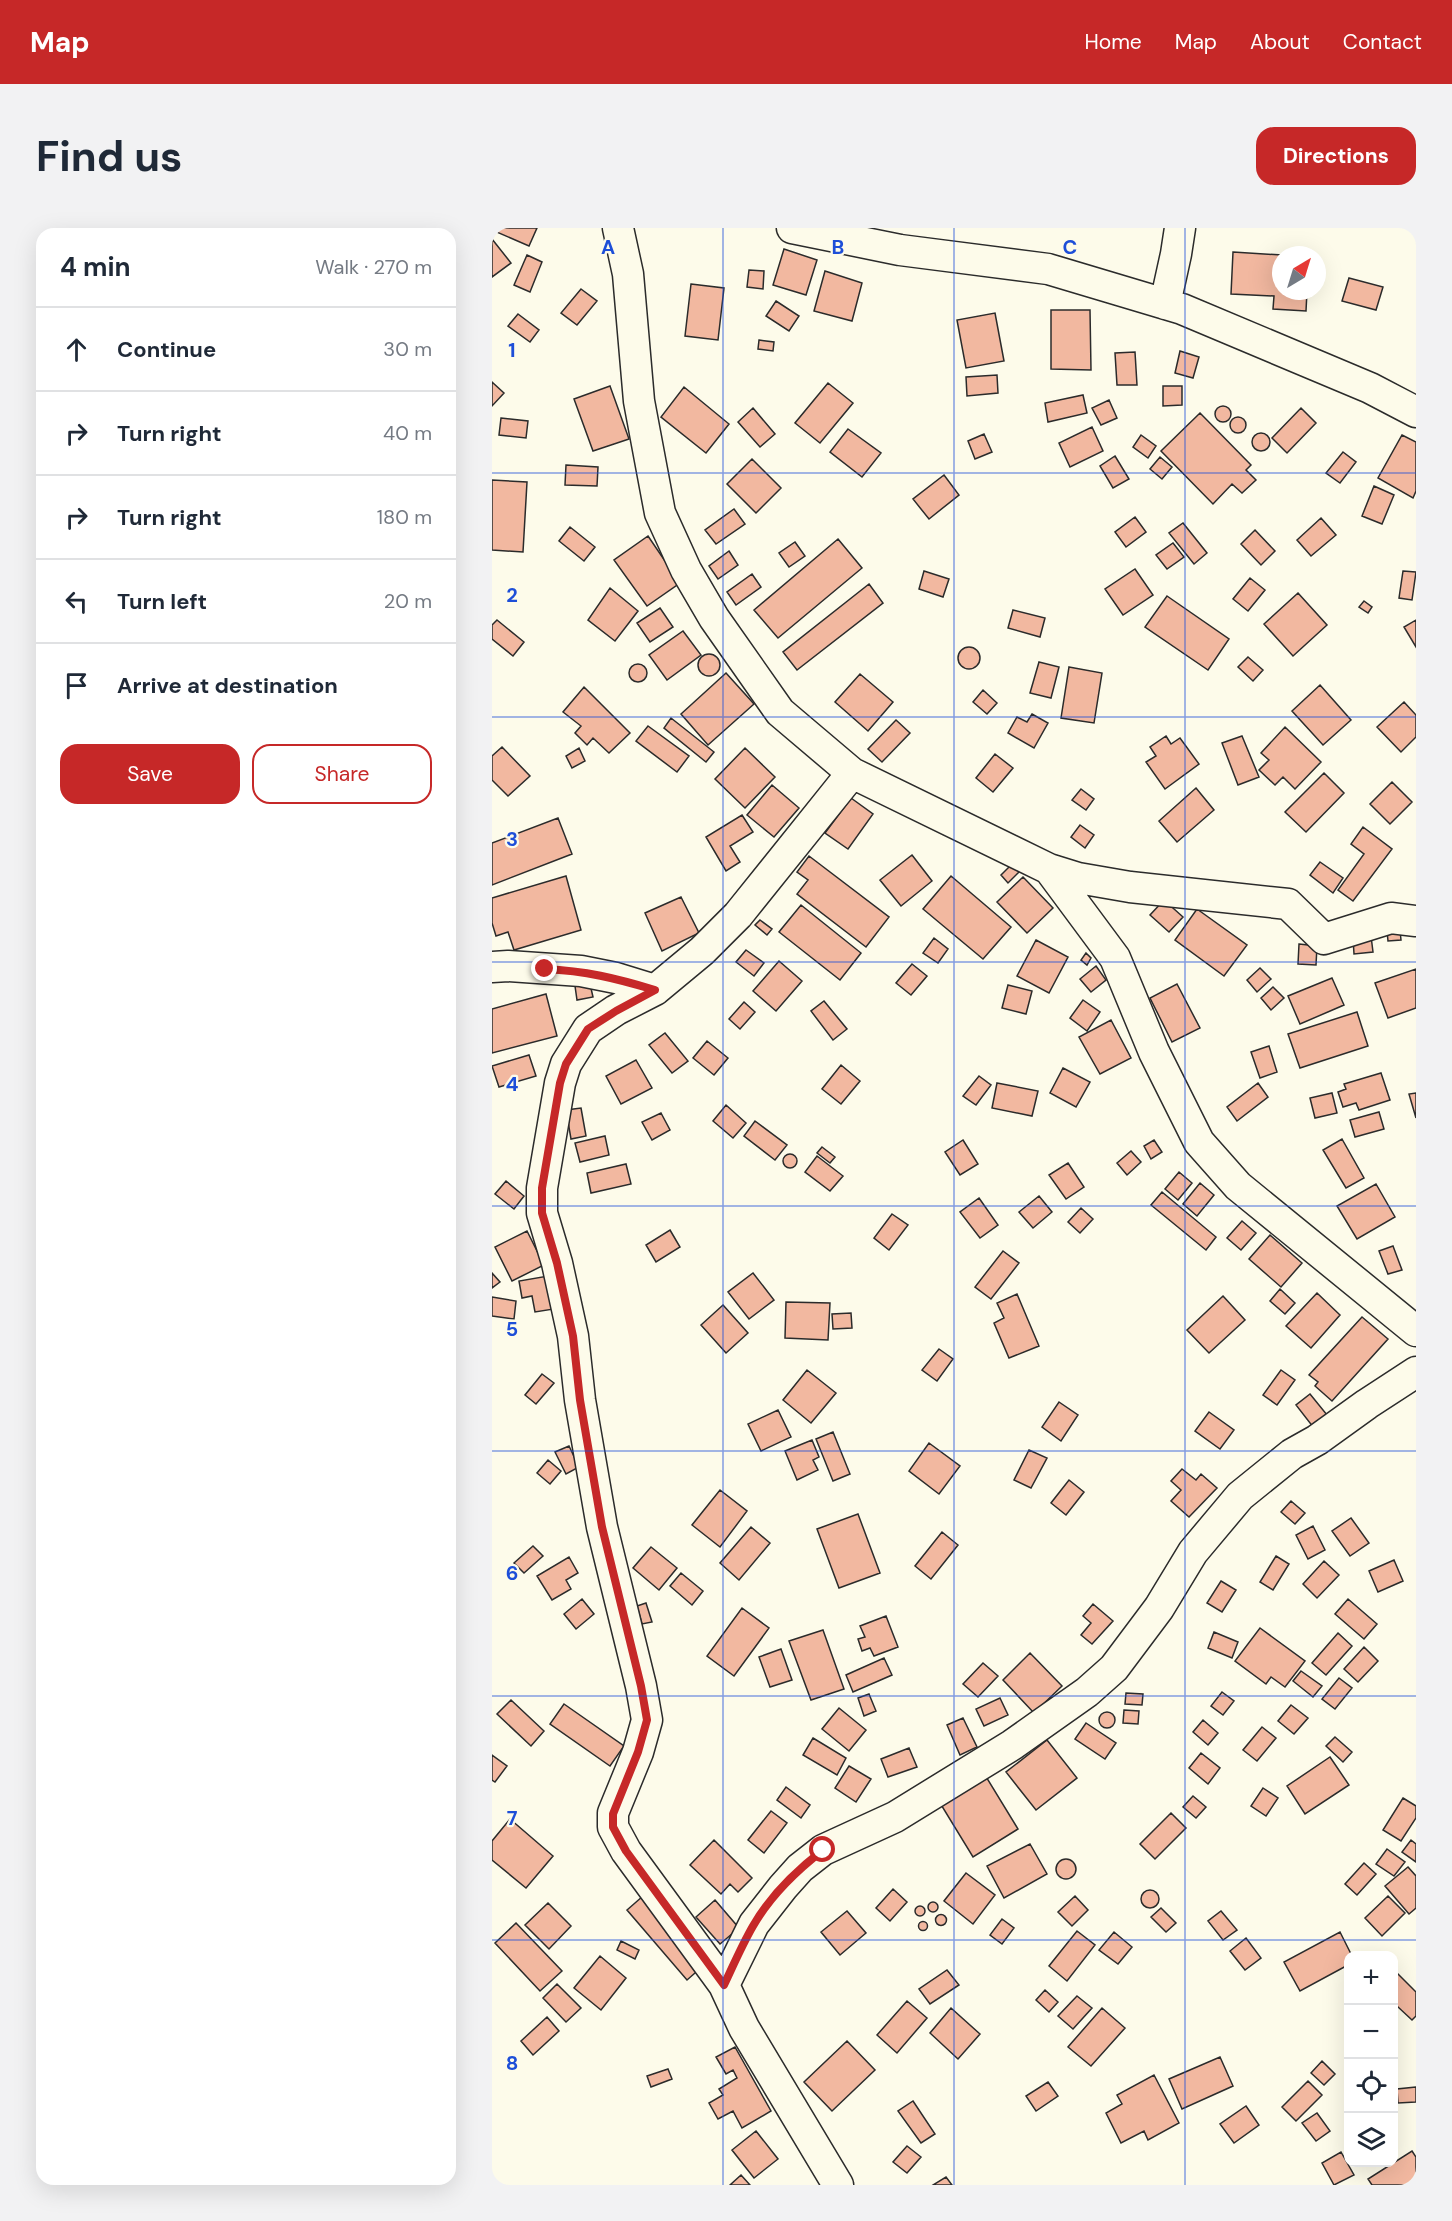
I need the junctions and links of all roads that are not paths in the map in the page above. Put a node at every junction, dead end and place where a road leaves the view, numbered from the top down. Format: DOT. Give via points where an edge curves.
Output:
graph roads {
  1 [pos="618,228"];
  2 [pos="792,228"];
  3 [pos="1180,228"];
  4 [pos="1165,304"];
  5 [pos="1416,412"];
  6 [pos="852,773"];
  7 [pos="1049,869"];
  8 [pos="1416,921"];
  9 [pos="492,967"];
  10 [pos="655,990"];
  11 [pos="1416,1331"];
  12 [pos="1416,1372"];
  13 [pos="724,1985"];
  14 [pos="838,2185"];
  1 -- 6 [label="street" via="628,274 639,401 660,513 691,580 780,712"];
  2 -- 4 [label="street" via="900,250 1048,269"];
  3 -- 4 [label="street"];
  4 -- 5 [label="street" via="1370,388"];
  6 -- 7 [label="street"];
  6 -- 10 [label="street" via="738,915"];
  7 -- 8 [label="street" via="1130,887 1288,904 1324,939 1390,918"];
  7 -- 11 [label="street" via="1115,958 1154,1052 1199,1142 1238,1186"];
  9 -- 10 [label="street" via="581,971"];
  10 -- 13 [label="street" via="588,1029 566,1064 542,1188 542,1213 573,1336 602,1527 647,1720 613,1814 613,1827 626,1851"];
  12 -- 13 [label="street" via="1292,1454 1240,1496 1193,1552 1159,1608 1114,1668 1087,1692 1012,1745 895,1817 823,1850 800,1868 754,1924"];
  13 -- 14 [label="street" via="744,2028"];
}
